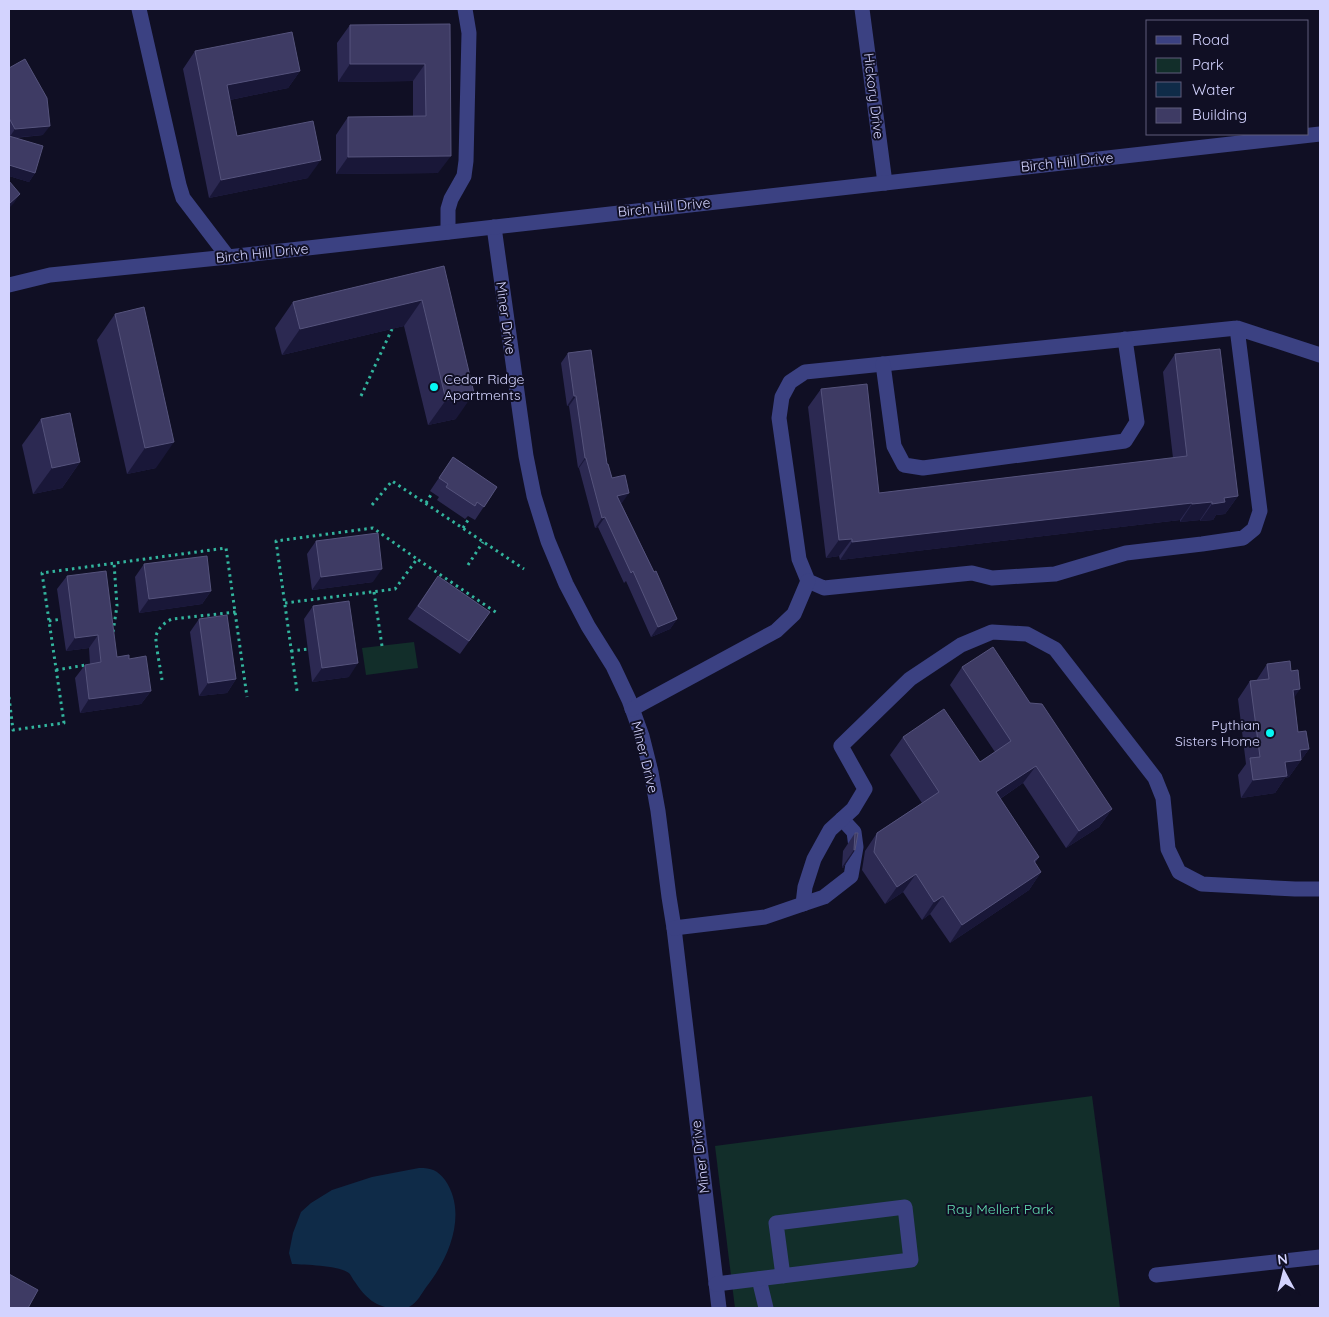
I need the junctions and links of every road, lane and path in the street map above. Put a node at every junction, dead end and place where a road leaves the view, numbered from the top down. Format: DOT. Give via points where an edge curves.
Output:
graph roads {
  1 [pos="139,9"];
  2 [pos="465,9"];
  3 [pos="862,9"];
  4 [pos="1320,134"];
  5 [pos="885,183"];
  6 [pos="494,227"];
  7 [pos="448,232"];
  8 [pos="228,257"];
  9 [pos="9,285"];
  10 [pos="1237,328"];
  11 [pos="392,329"];
  12 [pos="1125,339"];
  13 [pos="1320,355"];
  14 [pos="883,364"];
  15 [pos="361,396"];
  16 [pos="432,493"];
  17 [pos="426,503"];
  18 [pos="372,505"];
  19 [pos="470,517"];
  20 [pos="463,528"];
  21 [pos="483,542"];
  22 [pos="166,556"];
  23 [pos="417,558"];
  24 [pos="114,563"];
  25 [pos="167,564"];
  26 [pos="468,564"];
  27 [pos="524,569"];
  28 [pos="808,581"];
  29 [pos="374,592"];
  30 [pos="466,592"];
  31 [pos="460,600"];
  32 [pos="285,603"];
  33 [pos="236,612"];
  34 [pos="497,613"];
  35 [pos="62,619"];
  36 [pos="49,621"];
  37 [pos="111,639"];
  38 [pos="382,646"];
  39 [pos="308,649"];
  40 [pos="291,651"];
  41 [pos="89,665"];
  42 [pos="56,670"];
  43 [pos="162,680"];
  44 [pos="297,691"];
  45 [pos="9,697"];
  46 [pos="247,697"];
  47 [pos="632,709"];
  48 [pos="842,819"];
  49 [pos="1320,889"];
  50 [pos="803,904"];
  51 [pos="674,928"];
  52 [pos="1320,1257"];
  53 [pos="783,1276"];
  54 [pos="1156,1276"];
  55 [pos="759,1279"];
  56 [pos="716,1284"];
  57 [pos="719,1308"];
  58 [pos="766,1308"];
  1 -- 8 [label="street" via="183,198"];
  2 -- 7 [label="street" via="469,33 466,161 464,176 448,209"];
  3 -- 5 [label="street, Hickory Drive"];
  4 -- 5 [label="street, Birch Hill Drive"];
  5 -- 6 [label="street, Birch Hill Drive"];
  6 -- 7 [label="street, Birch Hill Drive"];
  6 -- 47 [label="street, Miner Drive" via="534,496 566,584 613,666"];
  7 -- 8 [label="street, Birch Hill Drive"];
  8 -- 9 [label="street, Birch Hill Drive" via="50,275"];
  10 -- 12 [label="street"];
  10 -- 13 [label="street"];
  10 -- 28 [label="street" via="1260,511 1254,529 1243,538 1126,553 1055,574 992,578 972,573 824,588"];
  11 -- 15 [label="path"];
  12 -- 14 [label="street"];
  12 -- 14 [label="street" via="1137,422 1125,441 922,468 904,466 894,446"];
  14 -- 28 [label="street" via="805,372 790,382 782,397 779,418 799,559"];
  16 -- 17 [label="path"];
  17 -- 18 [label="path" via="392,480"];
  17 -- 20 [label="path"];
  19 -- 20 [label="path"];
  20 -- 21 [label="path"];
  21 -- 26 [label="path"];
  21 -- 27 [label="path"];
  22 -- 24 [label="path"];
  22 -- 25 [label="path"];
  22 -- 33 [label="path" via="226,548"];
  23 -- 29 [label="path" via="395,589"];
  23 -- 30 [label="path"];
  23 -- 32 [label="path" via="372,528 276,540"];
  24 -- 36 [label="path" via="42,573"];
  24 -- 37 [label="path" via="117,606"];
  28 -- 47 [label="street" via="794,614 776,632"];
  29 -- 32 [label="path"];
  29 -- 38 [label="path"];
  30 -- 31 [label="path"];
  30 -- 34 [label="path"];
  32 -- 40 [label="path"];
  33 -- 43 [label="path" via="172,619 165,623 156,638"];
  33 -- 46 [label="path"];
  35 -- 36 [label="path"];
  36 -- 42 [label="path"];
  39 -- 40 [label="path"];
  40 -- 44 [label="path"];
  41 -- 42 [label="path"];
  42 -- 45 [label="path" via="64,723 14,730"];
  47 -- 51 [label="street, Miner Drive" via="651,772"];
  48 -- 49 [label="street" via="853,809 864,789 840,746 910,679 961,646 992,632 1027,634 1055,649 1155,778 1163,798 1168,849 1179,872 1202,884"];
  48 -- 50 [label="street" via="830,830 814,859"];
  48 -- 50 [label="street" via="854,832 856,846 851,876 824,896"];
  50 -- 51 [label="street" via="765,917"];
  51 -- 56 [label="street, Miner Drive"];
  52 -- 54 [label="street"];
  53 -- 53 [label="street" via="912,1260 905,1207 776,1223"];
  53 -- 55 [label="street"];
  55 -- 56 [label="street"];
  55 -- 58 [label="street"];
  56 -- 57 [label="street, Miner Drive"];
}
